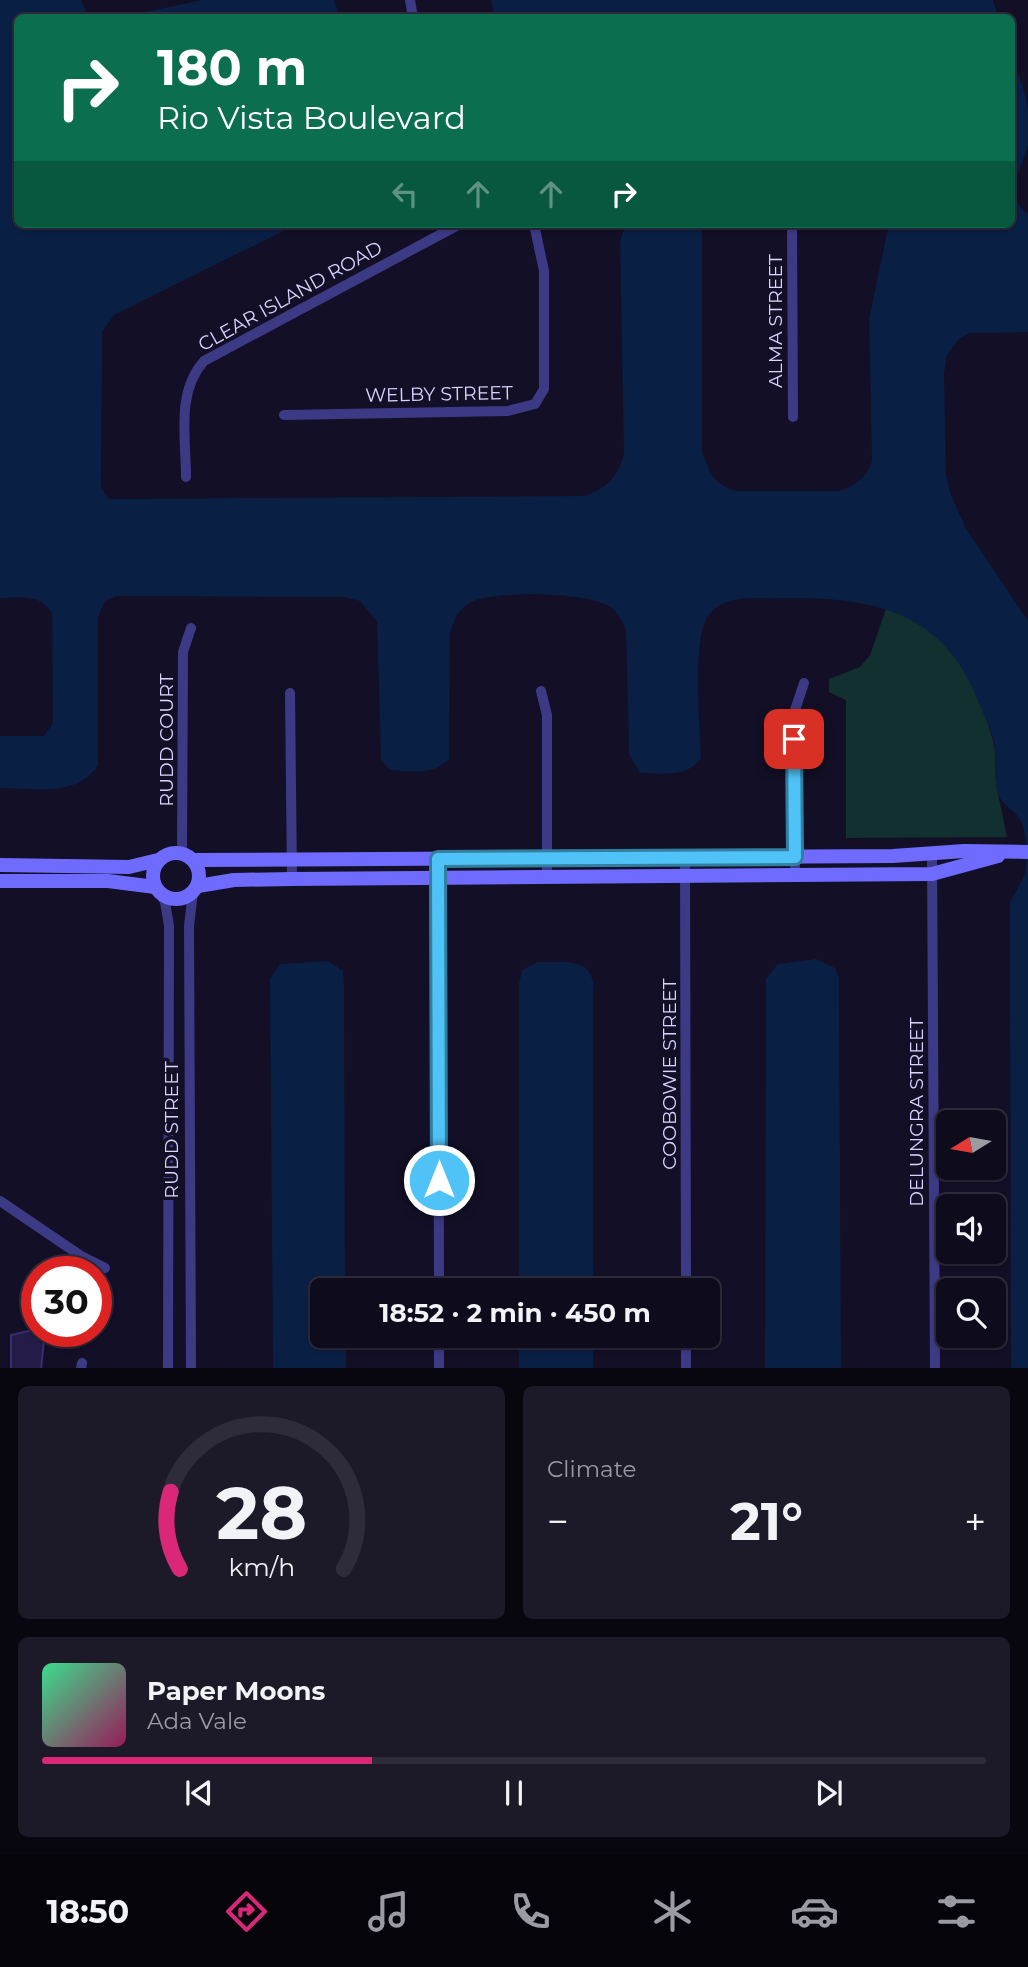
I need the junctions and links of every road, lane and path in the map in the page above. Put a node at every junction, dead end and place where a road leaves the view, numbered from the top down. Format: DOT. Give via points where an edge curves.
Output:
graph roads {
  1 [pos="453,228"];
  2 [pos="535,228"];
  3 [pos="792,228"];
  4 [pos="284,415"];
  5 [pos="793,417"];
  6 [pos="186,477"];
  7 [pos="191,628"];
  8 [pos="804,683"];
  9 [pos="541,691"];
  10 [pos="290,693"];
  11 [pos="1007,852"];
  12 [pos="1026,852"];
  13 [pos="932,855"];
  14 [pos="188,856"];
  15 [pos="685,857"];
  16 [pos="795,857"];
  17 [pos="546,858"];
  18 [pos="292,859"];
  19 [pos="438,859"];
  20 [pos="158,860"];
  21 [pos="0,865"];
  22 [pos="932,874"];
  23 [pos="795,876"];
  24 [pos="686,877"];
  25 [pos="292,878"];
  26 [pos="438,878"];
  27 [pos="547,878"];
  28 [pos="0,881"];
  29 [pos="195,889"];
  30 [pos="158,891"];
  31 [pos="169,1146"];
  32 [pos="189,1146"];
  33 [pos="0,1201"];
  34 [pos="81,1256"];
  35 [pos="439,1278"];
  36 [pos="686,1278"];
  37 [pos="168,1284"];
  38 [pos="190,1284"];
  39 [pos="439,1348"];
  40 [pos="686,1348"];
  41 [pos="168,1368"];
  42 [pos="191,1368"];
  43 [pos="439,1368"];
  44 [pos="686,1368"];
  45 [pos="935,1368"];
  1 -- 6 [label="street, CLEAR ISLAND ROAD" via="204,361 191,380 186,399"];
  2 -- 4 [label="street, WELBY STREET" via="544,271 544,388 535,404 508,411"];
  3 -- 5 [label="street, ALMA STREET"];
  7 -- 14 [label="street, RUDD COURT" via="183,652"];
  8 -- 16 [label="street" via="794,713"];
  9 -- 17 [label="street" via="547,715"];
  10 -- 18 [label="street"];
  11 -- 12 [label="street"];
  11 -- 13 [label="street"];
  11 -- 22 [label="street"];
  13 -- 16 [label="street"];
  13 -- 22 [label="street, DELUNGRA STREET"];
  14 -- 18 [label="street"];
  14 -- 20 [label="street" via="167,854"];
  14 -- 29 [label="street" via="199,878"];
  15 -- 16 [label="street"];
  15 -- 17 [label="street"];
  15 -- 24 [label="street, COOBOWIE STREET"];
  16 -- 23 [label="street"];
  17 -- 19 [label="street"];
  17 -- 27 [label="street"];
  18 -- 19 [label="street"];
  18 -- 25 [label="street"];
  19 -- 26 [label="street"];
  20 -- 21 [label="street" via="129,867"];
  20 -- 30 [label="street" via="154,868"];
  22 -- 23 [label="street"];
  22 -- 45 [label="street, DELUNGRA STREET"];
  23 -- 24 [label="street"];
  24 -- 27 [label="street"];
  24 -- 36 [label="street, COOBOWIE STREET"];
  25 -- 26 [label="street"];
  25 -- 29 [label="street" via="234,880"];
  26 -- 27 [label="street"];
  26 -- 35 [label="street"];
  28 -- 30 [label="street" via="108,881"];
  29 -- 30 [label="street" via="177,899"];
  29 -- 32 [label="street, RUDD STREET" via="188,926"];
  30 -- 31 [label="street, RUDD STREET" via="168,915"];
  31 -- 32 [label="street"];
  31 -- 37 [label="street, RUDD STREET"];
  32 -- 38 [label="street, RUDD STREET"];
  33 -- 34 [label="street"];
  37 -- 38 [label="street"];
  37 -- 41 [label="street, RUDD STREET"];
  38 -- 42 [label="street, RUDD STREET"];
  39 -- 43 [label="street"];
  40 -- 44 [label="street"];
}
